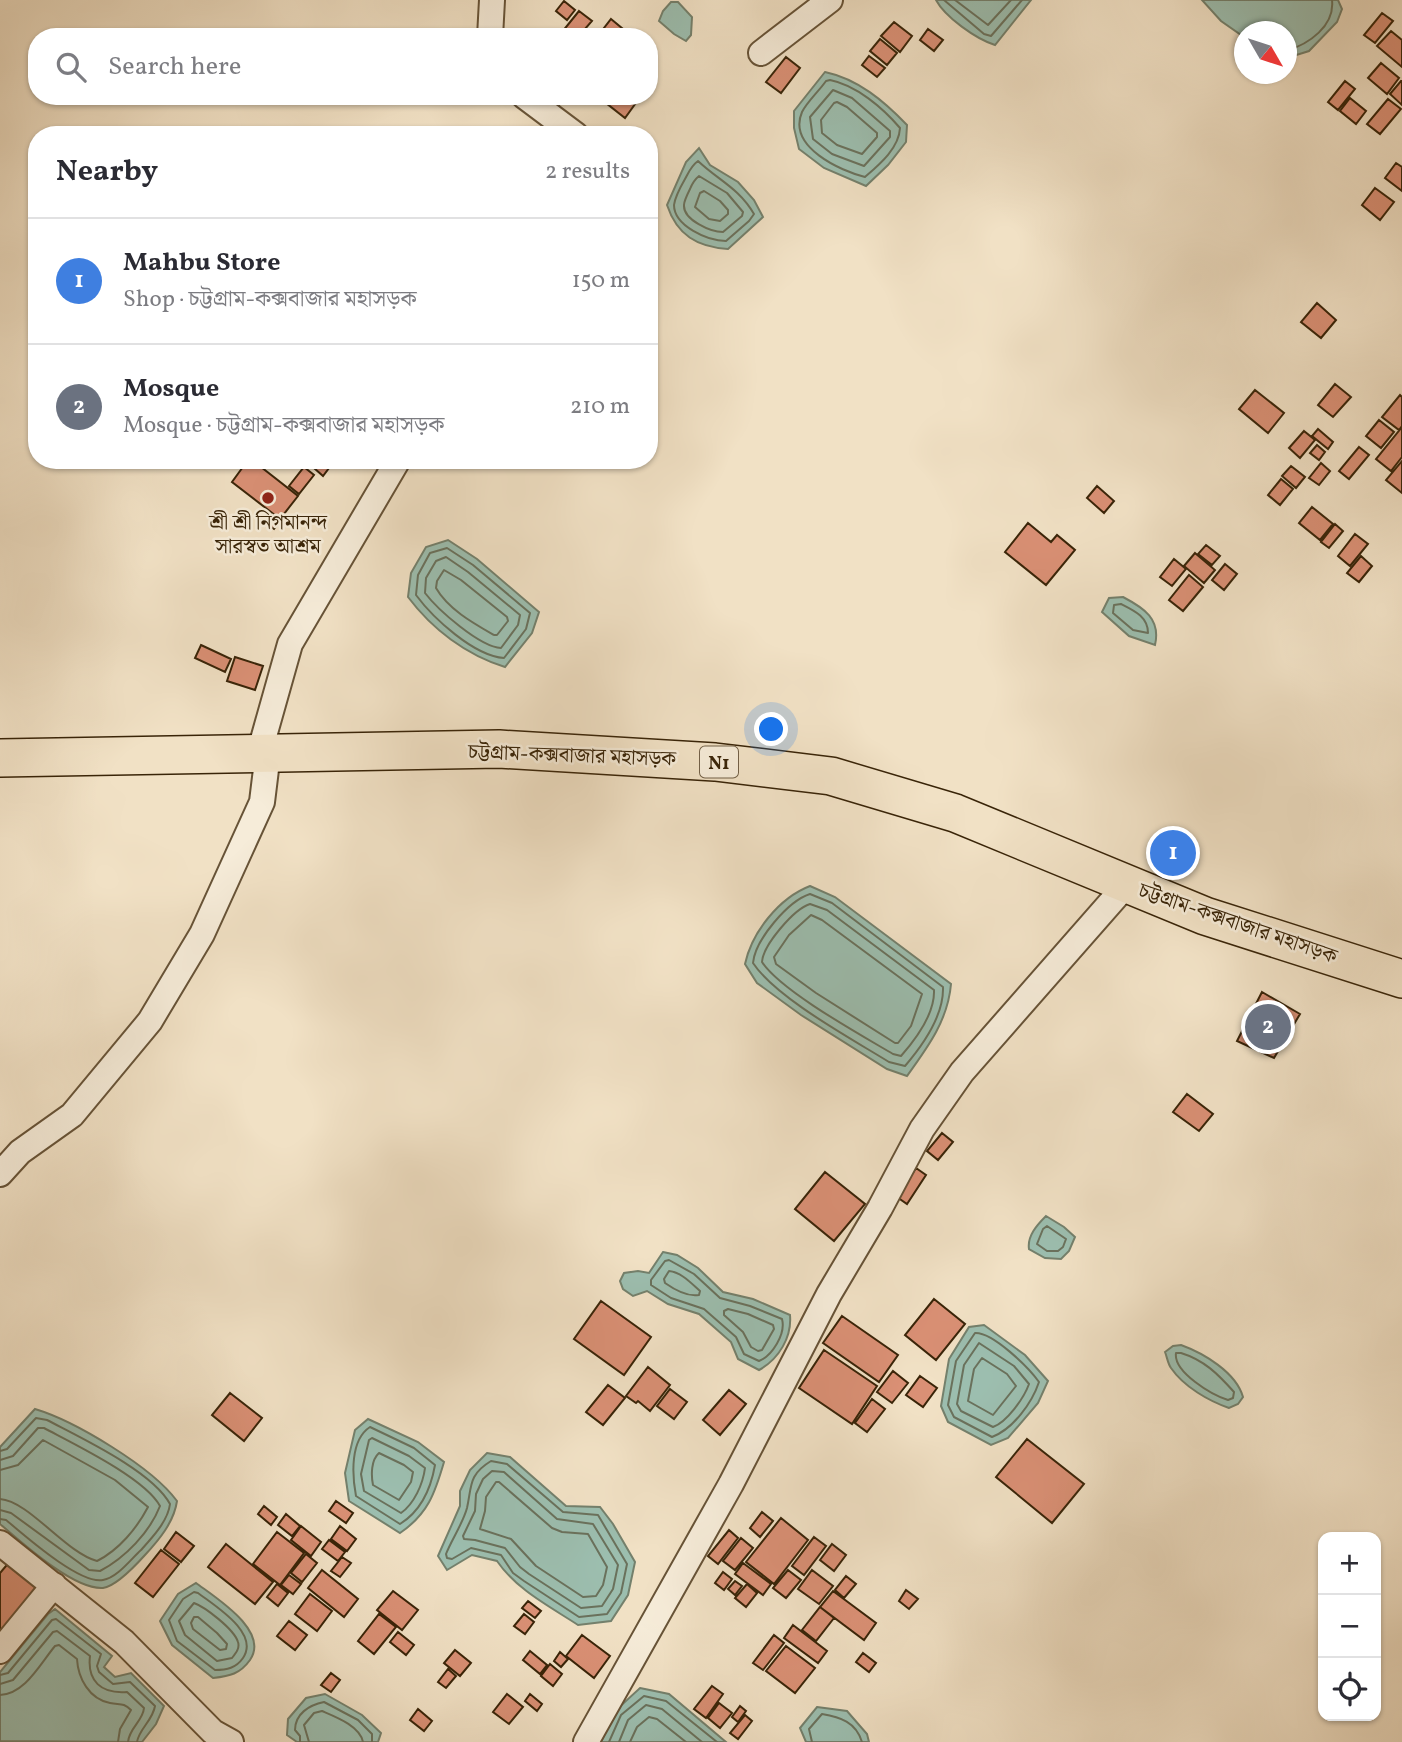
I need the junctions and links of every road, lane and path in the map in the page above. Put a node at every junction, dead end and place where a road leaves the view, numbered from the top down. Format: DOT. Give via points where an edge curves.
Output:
graph roads {
  1 [pos="492,0"];
  2 [pos="830,0"];
  3 [pos="490,28"];
  4 [pos="761,54"];
  5 [pos="536,105"];
  6 [pos="564,126"];
  7 [pos="393,469"];
  8 [pos="263,753"];
  9 [pos="0,758"];
  10 [pos="1127,884"];
  11 [pos="1402,979"];
  12 [pos="0,1174"];
  13 [pos="0,1543"];
  14 [pos="54,1585"];
  15 [pos="0,1651"];
  16 [pos="231,1742"];
  17 [pos="586,1742"];
  1 -- 3 [label="street"];
  2 -- 4 [label="street"];
  5 -- 6 [label="street"];
  7 -- 8 [label="street" via="290,643"];
  8 -- 9 [label="highway, চট্টগ্রাম-কক্সবাজার মহাসড়ক / N1"];
  8 -- 10 [label="highway, চট্টগ্রাম-কক্সবাজার মহাসড়ক / N1" via="499,749 715,762 831,776 955,813"];
  8 -- 12 [label="street" via="261,803 202,934 150,1021 72,1115 20,1153"];
  10 -- 11 [label="highway, চট্টগ্রাম-কক্সবাজার মহাসড়ক / N1" via="1205,916"];
  10 -- 17 [label="street" via="962,1072 922,1129"];
  13 -- 14 [label="street"];
  14 -- 15 [label="street"];
  14 -- 16 [label="street" via="124,1642 213,1732"];
}
